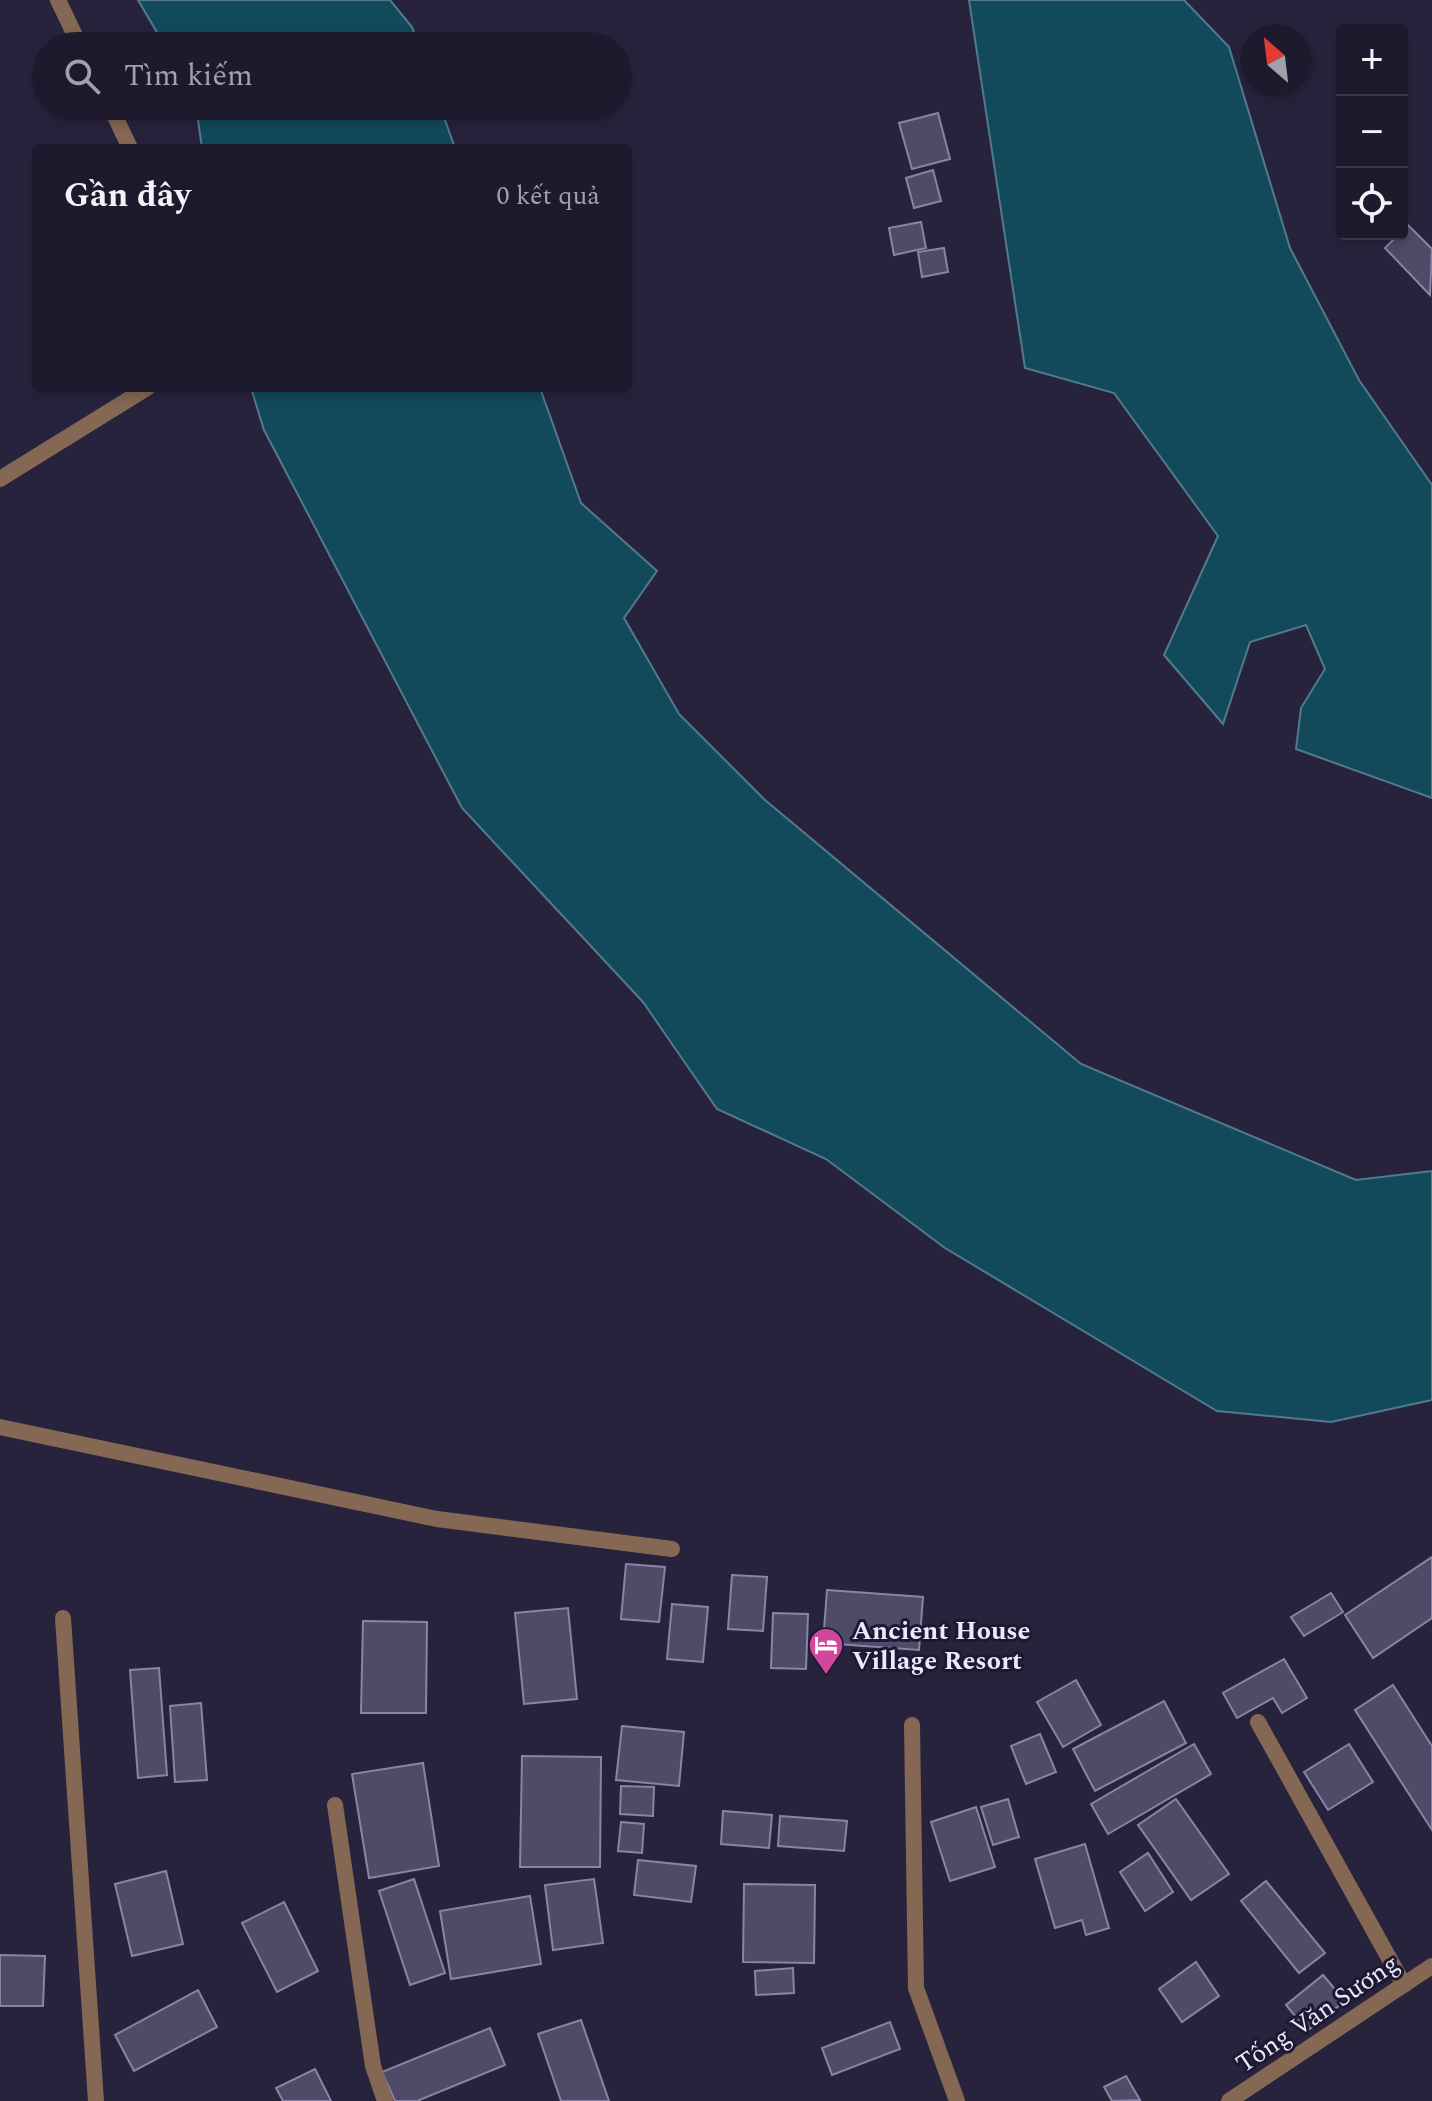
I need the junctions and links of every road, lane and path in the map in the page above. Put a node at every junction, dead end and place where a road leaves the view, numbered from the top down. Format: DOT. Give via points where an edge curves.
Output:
graph roads {
  1 [pos="58,0"];
  2 [pos="73,32"];
  3 [pos="117,120"];
  4 [pos="128,144"];
  5 [pos="141,392"];
  6 [pos="0,479"];
  7 [pos="0,1427"];
  8 [pos="672,1549"];
  9 [pos="63,1618"];
  10 [pos="1258,1722"];
  11 [pos="912,1725"];
  12 [pos="335,1805"];
  13 [pos="1432,1966"];
  14 [pos="1404,1985"];
  15 [pos="96,2101"];
  16 [pos="385,2101"];
  17 [pos="957,2101"];
  18 [pos="1229,2101"];
  1 -- 2 [label="street"];
  3 -- 4 [label="street"];
  5 -- 6 [label="street"];
  7 -- 8 [label="street" via="437,1519"];
  9 -- 15 [label="street"];
  10 -- 14 [label="street"];
  11 -- 17 [label="street" via="916,1988"];
  12 -- 16 [label="street" via="373,2066"];
  13 -- 14 [label="street, Tống Văn Sương"];
  14 -- 18 [label="street, Tống Văn Sương"];
}
